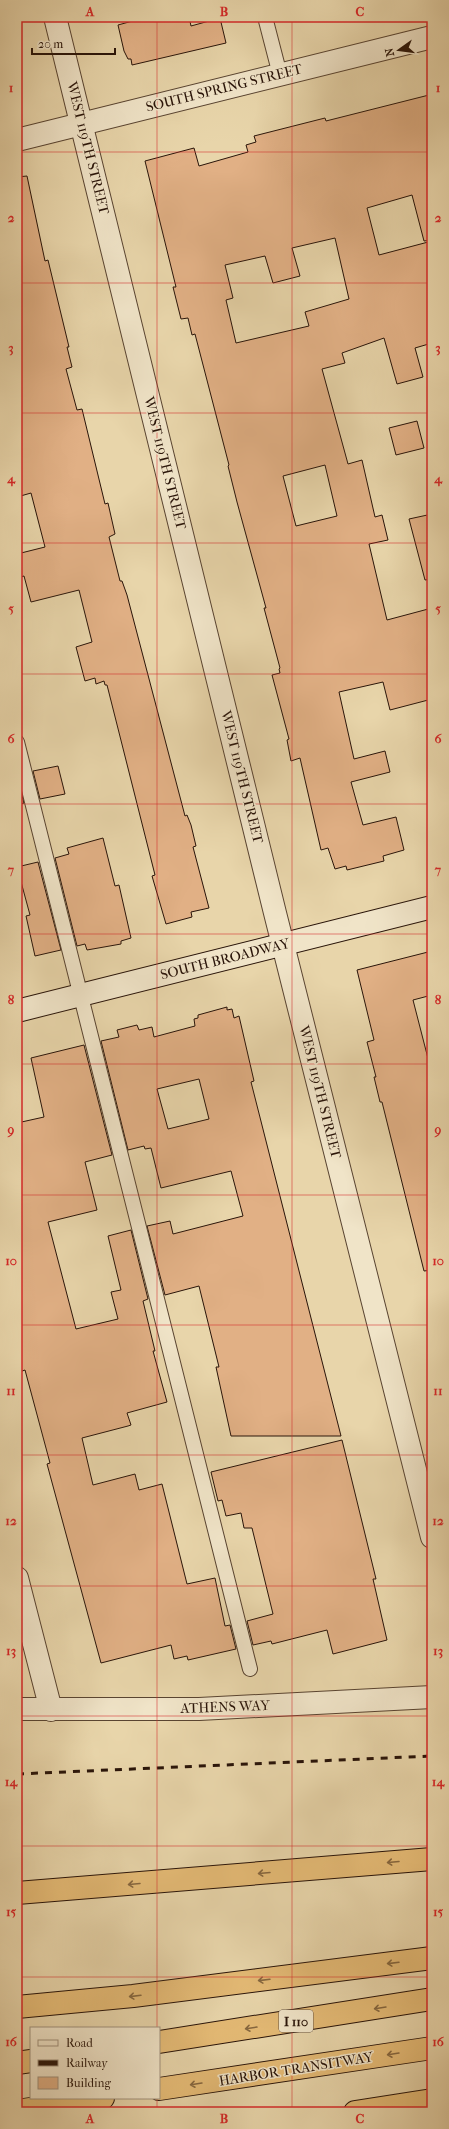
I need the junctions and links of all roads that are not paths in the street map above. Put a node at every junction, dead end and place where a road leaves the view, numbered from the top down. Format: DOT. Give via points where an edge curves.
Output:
graph roads {
  1 [pos="55,17"];
  2 [pos="265,17"];
  3 [pos="432,37"];
  4 [pos="280,74"];
  5 [pos="82,124"];
  6 [pos="17,140"];
  7 [pos="17,742"];
  8 [pos="432,907"];
  9 [pos="283,945"];
  10 [pos="80,995"];
  11 [pos="17,1010"];
  12 [pos="432,1537"];
  13 [pos="17,1578"];
  14 [pos="250,1669"];
  15 [pos="432,1697"];
  16 [pos="17,1710"];
  17 [pos="51,1710"];
  18 [pos="432,1859"];
  19 [pos="17,1893"];
  20 [pos="432,1958"];
  21 [pos="432,1999"];
  22 [pos="17,2007"];
  23 [pos="160,2042"];
  24 [pos="432,2048"];
  25 [pos="30,2061"];
  26 [pos="17,2063"];
  27 [pos="160,2089"];
  28 [pos="96,2099"];
  29 [pos="432,2100"];
  30 [pos="17,2111"];
  31 [pos="355,2112"];
  1 -- 5 [label="street, WEST 119TH STREET"];
  2 -- 4 [label="lane"];
  3 -- 4 [label="street, SOUTH SPRING STREET"];
  4 -- 5 [label="street, SOUTH SPRING STREET"];
  5 -- 6 [label="street, SOUTH SPRING STREET"];
  5 -- 9 [label="street, WEST 119TH STREET"];
  7 -- 10 [label="lane"];
  8 -- 9 [label="street, SOUTH BROADWAY"];
  9 -- 10 [label="street, SOUTH BROADWAY"];
  9 -- 12 [label="street, WEST 119TH STREET"];
  10 -- 11 [label="street, SOUTH BROADWAY"];
  10 -- 14 [label="lane"];
  13 -- 17 [label="street"];
  15 -- 17 [label="street, ATHENS WAY" via="199,1709"];
  16 -- 17 [label="street, ATHENS WAY"];
  18 -- 19 [label="highway, one-way"];
  20 -- 22 [label="highway, one-way" via="133,1996"];
  21 -- 23 [label="highway, I 110, one-way"];
  24 -- 27 [label="highway, HARBOR TRANSITWAY, one-way"];
  25 -- 26 [label="highway"];
  28 -- 30 [label="highway"];
  29 -- 31 [label="highway"];
}
